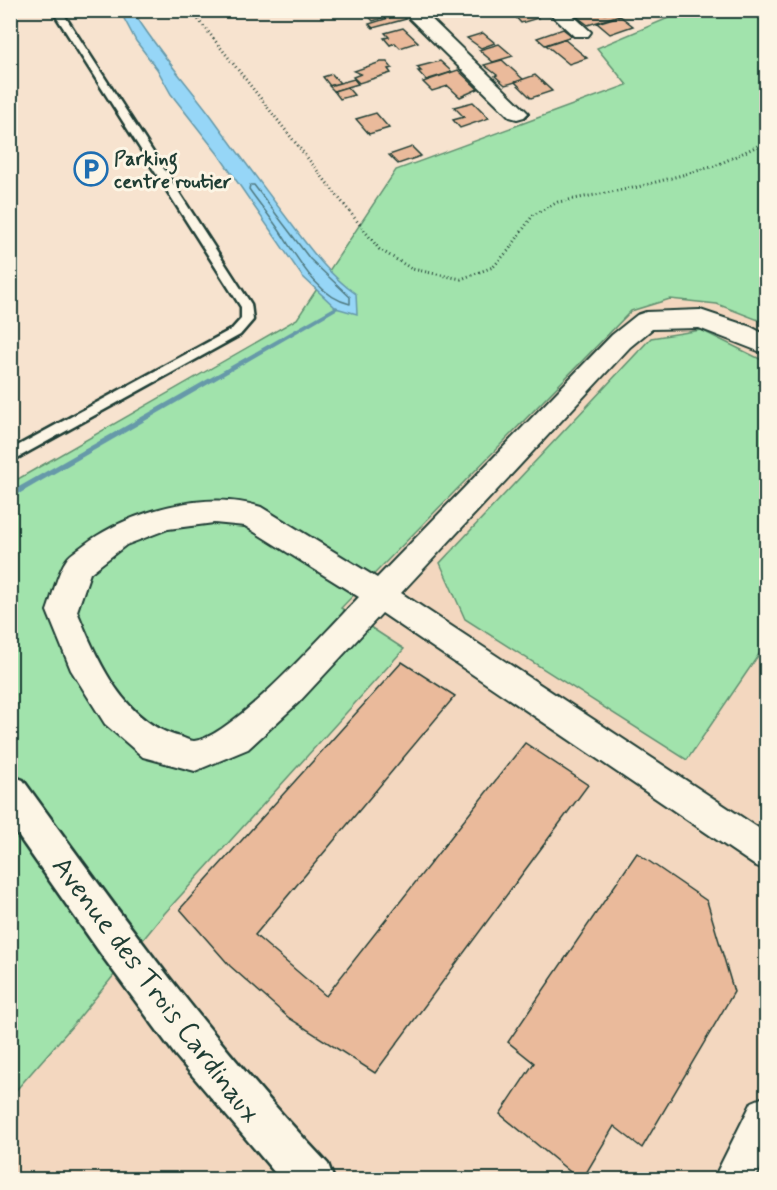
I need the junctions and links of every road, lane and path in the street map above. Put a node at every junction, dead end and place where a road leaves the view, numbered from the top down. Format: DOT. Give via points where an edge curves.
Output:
graph roads {
  1 [pos="56,10"];
  2 [pos="191,10"];
  3 [pos="410,10"];
  4 [pos="555,10"];
  5 [pos="581,32"];
  6 [pos="517,113"];
  7 [pos="766,142"];
  8 [pos="766,345"];
  9 [pos="10,458"];
  10 [pos="380,595"];
  11 [pos="10,792"];
  12 [pos="766,853"];
  13 [pos="766,1116"];
  14 [pos="312,1179"];
  15 [pos="733,1179"];
  1 -- 9 [label="lane" via="247,307 247,320 236,332"];
  2 -- 7 [label="path" via="379,249 412,269 461,279 493,267 533,215 558,202 638,187 715,166"];
  3 -- 6 [label="street"];
  4 -- 5 [label="street"];
  8 -- 10 [label="street" via="700,319 646,321 621,341"];
  10 -- 10 [label="street" via="251,516 214,512 166,518 116,537 78,566 62,611 82,660 116,714 155,746 195,756 236,739 288,692"];
  10 -- 12 [label="street"];
  11 -- 14 [label="main road, Avenue des Trois Cardinaux" via="194,1047 263,1129"];
  13 -- 15 [label="street"];
}
